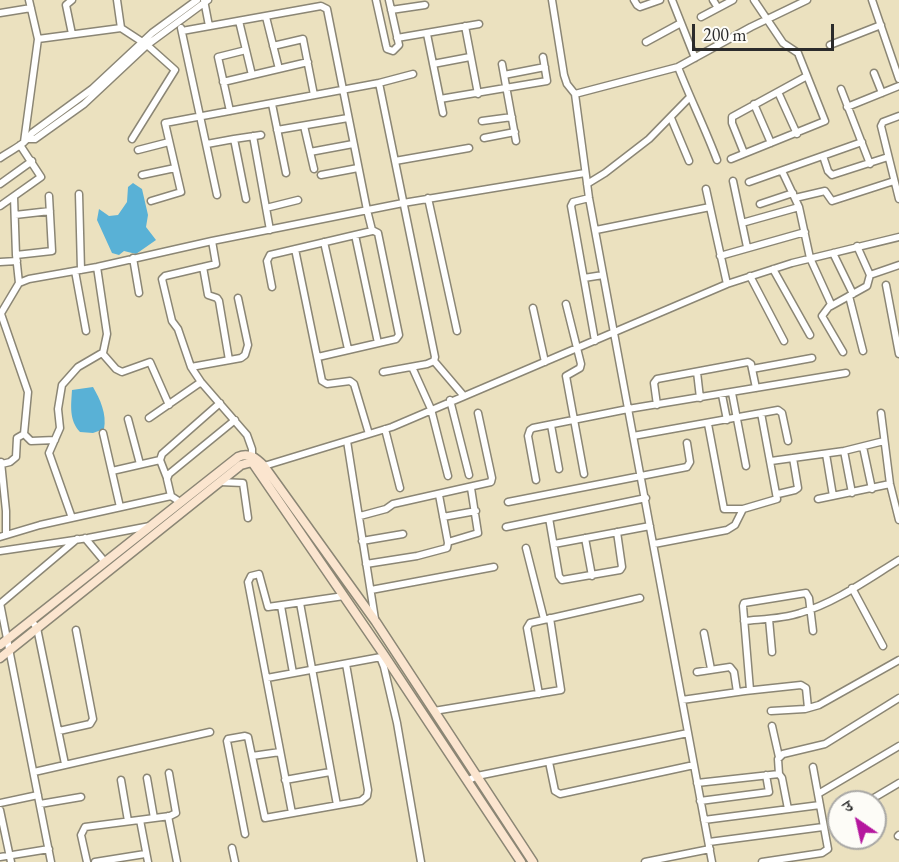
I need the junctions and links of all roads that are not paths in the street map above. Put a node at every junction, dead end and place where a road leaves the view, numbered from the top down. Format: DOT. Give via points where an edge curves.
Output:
graph roads {
  1 [pos="29,0"];
  2 [pos="117,0"];
  3 [pos="197,0"];
  4 [pos="376,0"];
  5 [pos="389,0"];
  6 [pos="552,0"];
  7 [pos="634,0"];
  8 [pos="660,0"];
  9 [pos="672,0"];
  10 [pos="713,0"];
  11 [pos="733,0"];
  12 [pos="754,0"];
  13 [pos="807,0"];
  14 [pos="872,0"];
  15 [pos="68,1"];
  16 [pos="206,1"];
  17 [pos="425,6"];
  18 [pos="31,8"];
  19 [pos="718,8"];
  20 [pos="391,10"];
  21 [pos="0,13"];
  22 [pos="266,17"];
  23 [pos="701,17"];
  24 [pos="767,19"];
  25 [pos="239,21"];
  26 [pos="179,22"];
  27 [pos="681,23"];
  28 [pos="479,24"];
  29 [pos="881,25"];
  30 [pos="209,26"];
  31 [pos="465,26"];
  32 [pos="121,28"];
  33 [pos="182,31"];
  34 [pos="72,34"];
  35 [pos="427,34"];
  36 [pos="397,38"];
  37 [pos="38,39"];
  38 [pos="646,42"];
  39 [pos="145,43"];
  40 [pos="830,45"];
  41 [pos="273,46"];
  42 [pos="246,50"];
  43 [pos="470,57"];
  44 [pos="543,57"];
  45 [pos="695,58"];
  46 [pos="308,62"];
  47 [pos="896,63"];
  48 [pos="432,64"];
  49 [pos="502,64"];
  50 [pos="190,67"];
  51 [pos="545,67"];
  52 [pos="678,67"];
  53 [pos="279,69"];
  54 [pos="175,71"];
  55 [pos="413,74"];
  56 [pos="874,74"];
  57 [pos="252,75"];
  58 [pos="504,75"];
  59 [pos="807,76"];
  60 [pos="899,79"];
  61 [pos="223,82"];
  62 [pos="379,83"];
  63 [pos="899,86"];
  64 [pos="507,89"];
  65 [pos="841,89"];
  66 [pos="343,90"];
  67 [pos="778,92"];
  68 [pos="882,93"];
  69 [pos="478,94"];
  70 [pos="575,94"];
  71 [pos="314,95"];
  72 [pos="690,98"];
  73 [pos="440,99"];
  74 [pos="272,104"];
  75 [pos="754,104"];
  76 [pos="847,107"];
  77 [pos="230,111"];
  78 [pos="443,112"];
  79 [pos="201,116"];
  80 [pos="899,116"];
  81 [pos="512,117"];
  82 [pos="348,118"];
  83 [pos="671,118"];
  84 [pos="482,122"];
  85 [pos="304,126"];
  86 [pos="277,130"];
  87 [pos="515,132"];
  88 [pos="797,134"];
  89 [pos="261,135"];
  90 [pos="253,136"];
  91 [pos="484,138"];
  92 [pos="132,139"];
  93 [pos="234,139"];
  94 [pos="516,141"];
  95 [pos="24,142"];
  96 [pos="169,142"];
  97 [pos="862,142"];
  98 [pos="207,144"];
  99 [pos="353,144"];
  100 [pos="771,144"];
  101 [pos="469,148"];
  102 [pos="138,150"];
  103 [pos="310,152"];
  104 [pos="744,153"];
  105 [pos="2,155"];
  106 [pos="823,156"];
  107 [pos="888,157"];
  108 [pos="731,159"];
  109 [pos="689,160"];
  110 [pos="717,160"];
  111 [pos="32,161"];
  112 [pos="395,161"];
  113 [pos="870,164"];
  114 [pos="175,168"];
  115 [pos="358,168"];
  116 [pos="314,169"];
  117 [pos="782,171"];
  118 [pos="286,173"];
  119 [pos="585,173"];
  120 [pos="142,175"];
  121 [pos="321,176"];
  122 [pos="733,181"];
  123 [pos="894,181"];
  124 [pos="748,182"];
  125 [pos="0,184"];
  126 [pos="587,184"];
  127 [pos="706,189"];
  128 [pos="79,194"];
  129 [pos="217,195"];
  130 [pos="49,196"];
  131 [pos="794,196"];
  132 [pos="14,197"];
  133 [pos="428,198"];
  134 [pos="589,198"];
  135 [pos="246,199"];
  136 [pos="899,199"];
  137 [pos="298,200"];
  138 [pos="152,201"];
  139 [pos="403,202"];
  140 [pos="760,204"];
  141 [pos="0,206"];
  142 [pos="710,207"];
  143 [pos="799,207"];
  144 [pos="266,208"];
  145 [pos="367,210"];
  146 [pos="50,212"];
  147 [pos="15,214"];
  148 [pos="742,223"];
  149 [pos="270,230"];
  150 [pos="596,230"];
  151 [pos="372,231"];
  152 [pos="806,232"];
  153 [pos="355,235"];
  154 [pos="899,237"];
  155 [pos="212,241"];
  156 [pos="324,242"];
  157 [pos="857,246"];
  158 [pos="747,247"];
  159 [pos="295,249"];
  160 [pos="833,252"];
  161 [pos="720,256"];
  162 [pos="16,258"];
  163 [pos="133,258"];
  164 [pos="810,258"];
  165 [pos="0,262"];
  166 [pos="899,265"];
  167 [pos="97,267"];
  168 [pos="203,267"];
  169 [pos="773,269"];
  170 [pos="78,270"];
  171 [pos="603,275"];
  172 [pos="870,275"];
  173 [pos="750,276"];
  174 [pos="584,278"];
  175 [pos="20,283"];
  176 [pos="727,284"];
  177 [pos="886,285"];
  178 [pos="272,287"];
  179 [pos="140,293"];
  180 [pos="851,295"];
  181 [pos="238,298"];
  182 [pos="566,304"];
  183 [pos="831,306"];
  184 [pos="533,308"];
  185 [pos="0,315"];
  186 [pos="896,325"];
  187 [pos="86,331"];
  188 [pos="457,331"];
  189 [pos="615,332"];
  190 [pos="810,335"];
  191 [pos="595,341"];
  192 [pos="784,341"];
  193 [pos="378,343"];
  194 [pos="348,349"];
  195 [pos="576,349"];
  196 [pos="863,351"];
  197 [pos="843,352"];
  198 [pos="103,353"];
  199 [pos="899,354"];
  200 [pos="318,357"];
  201 [pos="812,358"];
  202 [pos="229,360"];
  203 [pos="434,361"];
  204 [pos="545,362"];
  205 [pos="191,367"];
  206 [pos="412,367"];
  207 [pos="752,369"];
  208 [pos="383,372"];
  209 [pos="697,372"];
  210 [pos="846,373"];
  211 [pos="201,381"];
  212 [pos="756,388"];
  213 [pos="732,393"];
  214 [pos="722,394"];
  215 [pos="463,395"];
  216 [pos="700,398"];
  217 [pos="450,400"];
  218 [pos="220,403"];
  219 [pos="169,405"];
  220 [pos="657,405"];
  221 [pos="628,409"];
  222 [pos="431,410"];
  223 [pos="478,413"];
  224 [pos="761,413"];
  225 [pos="881,413"];
  226 [pos="149,418"];
  227 [pos="737,418"];
  228 [pos="128,419"];
  229 [pos="235,420"];
  230 [pos="574,420"];
  231 [pos="727,420"];
  232 [pos="708,424"];
  233 [pos="551,425"];
  234 [pos="385,429"];
  235 [pos="103,433"];
  236 [pos="24,434"];
  237 [pos="369,434"];
  238 [pos="633,436"];
  239 [pos="55,440"];
  240 [pos="347,441"];
  241 [pos="788,441"];
  242 [pos="884,441"];
  243 [pos="687,443"];
  244 [pos="864,447"];
  245 [pos="844,451"];
  246 [pos="826,454"];
  247 [pos="793,458"];
  248 [pos="252,459"];
  249 [pos="160,460"];
  250 [pos="771,461"];
  251 [pos="1,463"];
  252 [pos="140,464"];
  253 [pos="264,466"];
  254 [pos="746,466"];
  255 [pos="559,469"];
  256 [pos="112,471"];
  257 [pos="584,474"];
  258 [pos="448,476"];
  259 [pos="469,476"];
  260 [pos="642,477"];
  261 [pos="167,478"];
  262 [pos="536,480"];
  263 [pos="220,482"];
  264 [pos="890,484"];
  265 [pos="400,488"];
  266 [pos="471,488"];
  267 [pos="872,489"];
  268 [pos="852,493"];
  269 [pos="778,494"];
  270 [pos="439,495"];
  271 [pos="171,496"];
  272 [pos="833,496"];
  273 [pos="896,497"];
  274 [pos="646,498"];
  275 [pos="818,499"];
  276 [pos="180,502"];
  277 [pos="508,502"];
  278 [pos="120,507"];
  279 [pos="743,509"];
  280 [pos="476,511"];
  281 [pos="360,516"];
  282 [pos="443,517"];
  283 [pos="72,518"];
  284 [pos="249,518"];
  285 [pos="549,518"];
  286 [pos="899,519"];
  287 [pos="152,525"];
  288 [pos="650,526"];
  289 [pos="506,527"];
  290 [pos="617,532"];
  291 [pos="403,534"];
  292 [pos="146,535"];
  293 [pos="3,536"];
  294 [pos="85,538"];
  295 [pos="585,538"];
  296 [pos="77,539"];
  297 [pos="362,541"];
  298 [pos="448,542"];
  299 [pos="554,544"];
  300 [pos="654,544"];
  301 [pos="526,548"];
  302 [pos="0,551"];
  303 [pos="899,560"];
  304 [pos="105,562"];
  305 [pos="366,564"];
  306 [pos="494,567"];
  307 [pos="592,576"];
  308 [pos="852,588"];
  309 [pos="371,590"];
  310 [pos="344,596"];
  311 [pos="639,598"];
  312 [pos="0,603"];
  313 [pos="300,603"];
  314 [pos="281,606"];
  315 [pos="810,610"];
  316 [pos="547,618"];
  317 [pos="769,619"];
  318 [pos="31,620"];
  319 [pos="744,621"];
  320 [pos="376,622"];
  321 [pos="37,628"];
  322 [pos="76,630"];
  323 [pos="813,632"];
  324 [pos="704,633"];
  325 [pos="385,636"];
  326 [pos="4,642"];
  327 [pos="376,643"];
  328 [pos="883,645"];
  329 [pos="9,650"];
  330 [pos="772,652"];
  331 [pos="382,656"];
  332 [pos="0,658"];
  333 [pos="899,660"];
  334 [pos="346,664"];
  335 [pos="711,669"];
  336 [pos="312,670"];
  337 [pos="697,672"];
  338 [pos="293,673"];
  339 [pos="267,678"];
  340 [pos="750,690"];
  341 [pos="737,692"];
  342 [pos="539,694"];
  343 [pos="899,698"];
  344 [pos="682,700"];
  345 [pos="808,708"];
  346 [pos="434,711"];
  347 [pos="771,711"];
  348 [pos="772,726"];
  349 [pos="59,731"];
  350 [pos="210,732"];
  351 [pos="688,733"];
  352 [pos="899,746"];
  353 [pos="280,752"];
  354 [pos="252,756"];
  355 [pos="779,758"];
  356 [pos="549,762"];
  357 [pos="65,764"];
  358 [pos="694,765"];
  359 [pos="813,767"];
  360 [pos="34,772"];
  361 [pos="330,772"];
  362 [pos="169,773"];
  363 [pos="779,774"];
  364 [pos="766,775"];
  365 [pos="477,776"];
  366 [pos="147,778"];
  367 [pos="121,780"];
  368 [pos="285,780"];
  369 [pos="467,781"];
  370 [pos="697,783"];
  371 [pos="818,794"];
  372 [pos="39,795"];
  373 [pos="81,797"];
  374 [pos="700,801"];
  375 [pos="0,803"];
  376 [pos="40,804"];
  377 [pos="337,805"];
  378 [pos="820,805"];
  379 [pos="788,809"];
  380 [pos="0,810"];
  381 [pos="292,813"];
  382 [pos="168,816"];
  383 [pos="154,818"];
  384 [pos="140,820"];
  385 [pos="704,820"];
  386 [pos="128,821"];
  387 [pos="823,827"];
  388 [pos="245,834"];
  389 [pos="709,846"];
  390 [pos="232,848"];
  391 [pos="49,849"];
  392 [pos="146,854"];
  393 [pos="0,857"];
  394 [pos="10,859"];
  395 [pos="800,859"];
  396 [pos="116,860"];
  397 [pos="51,862"];
  398 [pos="87,862"];
  399 [pos="95,862"];
  400 [pos="148,862"];
  401 [pos="177,862"];
  402 [pos="235,862"];
  403 [pos="421,862"];
  404 [pos="521,862"];
  405 [pos="534,862"];
  406 [pos="645,862"];
  407 [pos="712,862"];
  408 [pos="762,862"];
  1 -- 18 [label="street"];
  2 -- 32 [label="street"];
  3 -- 39 [label="street"];
  4 -- 36 [label="street" via="387,49 399,47"];
  5 -- 20 [label="street"];
  6 -- 70 [label="street" via="564,75"];
  7 -- 8 [label="street" via="640,7"];
  9 -- 27 [label="street"];
  10 -- 19 [label="street"];
  11 -- 19 [label="street"];
  12 -- 24 [label="street"];
  13 -- 24 [label="street"];
  14 -- 29 [label="street"];
  15 -- 34 [label="street"];
  16 -- 26 [label="street"];
  16 -- 30 [label="street"];
  17 -- 20 [label="street"];
  18 -- 21 [label="street"];
  18 -- 37 [label="street"];
  19 -- 23 [label="street"];
  20 -- 36 [label="street"];
  22 -- 25 [label="street"];
  22 -- 41 [label="street"];
  22 -- 66 [label="street" via="325,7"];
  24 -- 45 [label="street"];
  24 -- 59 [label="street" via="783,43 796,50"];
  25 -- 30 [label="street"];
  25 -- 42 [label="street"];
  26 -- 33 [label="street"];
  26 -- 39 [label="street"];
  27 -- 38 [label="street"];
  27 -- 45 [label="street"];
  28 -- 31 [label="street"];
  29 -- 40 [label="street"];
  29 -- 47 [label="street"];
  30 -- 33 [label="street"];
  31 -- 35 [label="street"];
  31 -- 43 [label="street"];
  32 -- 34 [label="street"];
  32 -- 39 [label="street"];
  33 -- 50 [label="street"];
  34 -- 37 [label="street"];
  35 -- 36 [label="street"];
  35 -- 48 [label="street"];
  37 -- 95 [label="street"];
  39 -- 54 [label="street"];
  39 -- 95 [label="street" via="120,72 71,114 35,139"];
  41 -- 46 [label="street" via="303,39"];
  41 -- 53 [label="street"];
  42 -- 57 [label="street"];
  42 -- 61 [label="street" via="218,57"];
  43 -- 48 [label="street"];
  43 -- 69 [label="street"];
  44 -- 51 [label="street"];
  45 -- 52 [label="street"];
  46 -- 53 [label="street"];
  46 -- 71 [label="street"];
  47 -- 60 [label="street"];
  48 -- 73 [label="street"];
  49 -- 58 [label="street"];
  50 -- 54 [label="street"];
  50 -- 79 [label="street"];
  51 -- 58 [label="street"];
  51 -- 64 [label="street" via="547,81"];
  52 -- 70 [label="street"];
  52 -- 72 [label="street"];
  53 -- 57 [label="street"];
  54 -- 92 [label="street"];
  55 -- 62 [label="street"];
  56 -- 68 [label="street"];
  57 -- 61 [label="street"];
  58 -- 64 [label="street"];
  59 -- 67 [label="street"];
  59 -- 88 [label="street" via="825,121"];
  61 -- 77 [label="street"];
  62 -- 66 [label="street"];
  62 -- 112 [label="street"];
  63 -- 68 [label="street"];
  64 -- 69 [label="street"];
  64 -- 81 [label="street"];
  65 -- 76 [label="street"];
  66 -- 71 [label="street"];
  66 -- 82 [label="street"];
  67 -- 75 [label="street"];
  67 -- 88 [label="street"];
  68 -- 76 [label="street"];
  69 -- 73 [label="street"];
  70 -- 119 [label="street"];
  71 -- 74 [label="street"];
  72 -- 83 [label="street"];
  72 -- 110 [label="street"];
  73 -- 78 [label="street"];
  74 -- 77 [label="street"];
  74 -- 86 [label="street"];
  75 -- 100 [label="street"];
  75 -- 104 [label="street" via="732,117"];
  76 -- 97 [label="street"];
  77 -- 79 [label="street"];
  79 -- 96 [label="street" via="165,123"];
  79 -- 98 [label="street"];
  80 -- 107 [label="street" via="881,126"];
  81 -- 84 [label="street"];
  81 -- 87 [label="street"];
  82 -- 85 [label="street"];
  82 -- 99 [label="street"];
  83 -- 109 [label="street"];
  83 -- 126 [label="street" via="628,156"];
  85 -- 86 [label="street"];
  85 -- 103 [label="street"];
  86 -- 118 [label="street"];
  87 -- 91 [label="street"];
  87 -- 94 [label="street"];
  88 -- 100 [label="street"];
  89 -- 90 [label="street"];
  90 -- 93 [label="street"];
  90 -- 144 [label="street"];
  93 -- 98 [label="street"];
  93 -- 135 [label="street"];
  95 -- 105 [label="street"];
  95 -- 111 [label="street"];
  96 -- 102 [label="street"];
  96 -- 114 [label="street"];
  97 -- 106 [label="street"];
  97 -- 113 [label="street"];
  98 -- 129 [label="street"];
  99 -- 103 [label="street"];
  99 -- 115 [label="street"];
  100 -- 104 [label="street"];
  101 -- 112 [label="street"];
  103 -- 116 [label="street"];
  104 -- 108 [label="street"];
  106 -- 113 [label="street" via="832,175"];
  106 -- 117 [label="street"];
  107 -- 113 [label="street"];
  107 -- 123 [label="street"];
  111 -- 125 [label="street"];
  111 -- 132 [label="street" via="41,177"];
  112 -- 139 [label="street"];
  114 -- 120 [label="street"];
  114 -- 138 [label="street" via="181,192"];
  115 -- 121 [label="street"];
  115 -- 145 [label="street"];
  117 -- 124 [label="street"];
  117 -- 131 [label="street"];
  119 -- 126 [label="street"];
  119 -- 133 [label="street"];
  122 -- 148 [label="street"];
  123 -- 131 [label="street" via="832,201 825,191"];
  123 -- 136 [label="street"];
  126 -- 134 [label="street"];
  127 -- 142 [label="street"];
  128 -- 170 [label="street"];
  130 -- 146 [label="street"];
  131 -- 140 [label="street"];
  131 -- 143 [label="street"];
  132 -- 141 [label="street"];
  132 -- 147 [label="street"];
  133 -- 139 [label="street"];
  133 -- 188 [label="street"];
  134 -- 150 [label="street"];
  134 -- 174 [label="street" via="571,206"];
  137 -- 144 [label="street"];
  139 -- 145 [label="street"];
  139 -- 203 [label="street"];
  142 -- 150 [label="street"];
  142 -- 161 [label="street"];
  143 -- 148 [label="street"];
  143 -- 152 [label="street"];
  144 -- 149 [label="street"];
  145 -- 149 [label="street"];
  145 -- 151 [label="street"];
  146 -- 147 [label="street"];
  146 -- 162 [label="street" via="52,251"];
  147 -- 162 [label="street"];
  148 -- 158 [label="street"];
  149 -- 155 [label="street"];
  150 -- 171 [label="street"];
  151 -- 153 [label="street"];
  151 -- 193 [label="street" via="378,232 399,332 396,339"];
  152 -- 158 [label="street"];
  152 -- 164 [label="street"];
  153 -- 156 [label="street"];
  153 -- 193 [label="street"];
  154 -- 157 [label="street"];
  155 -- 163 [label="street"];
  155 -- 168 [label="street" via="216,262"];
  156 -- 159 [label="street"];
  156 -- 194 [label="street"];
  157 -- 160 [label="street"];
  157 -- 172 [label="street"];
  158 -- 161 [label="street"];
  159 -- 178 [label="street" via="268,256"];
  159 -- 200 [label="street"];
  160 -- 164 [label="street"];
  160 -- 180 [label="street"];
  161 -- 176 [label="street"];
  162 -- 165 [label="street"];
  162 -- 175 [label="street"];
  163 -- 167 [label="street"];
  163 -- 179 [label="street"];
  164 -- 169 [label="street"];
  164 -- 183 [label="street"];
  166 -- 172 [label="street"];
  167 -- 170 [label="street"];
  167 -- 198 [label="street" via="107,334"];
  168 -- 202 [label="street" via="208,295 219,301"];
  168 -- 205 [label="street" via="162,279 172,321"];
  169 -- 173 [label="street"];
  169 -- 190 [label="street"];
  170 -- 175 [label="street"];
  170 -- 187 [label="street"];
  171 -- 174 [label="street"];
  171 -- 189 [label="street"];
  172 -- 180 [label="street" via="867,286"];
  173 -- 176 [label="street"];
  173 -- 192 [label="street"];
  174 -- 191 [label="street"];
  175 -- 185 [label="street"];
  176 -- 189 [label="street"];
  177 -- 186 [label="street"];
  180 -- 183 [label="street"];
  180 -- 196 [label="street"];
  181 -- 202 [label="street" via="248,348 243,357"];
  182 -- 195 [label="street"];
  183 -- 197 [label="street" via="822,316"];
  184 -- 204 [label="street"];
  185 -- 236 [label="street" via="27,385"];
  186 -- 199 [label="street"];
  189 -- 191 [label="street"];
  189 -- 221 [label="street"];
  191 -- 195 [label="street"];
  193 -- 194 [label="street"];
  194 -- 200 [label="street"];
  195 -- 204 [label="street"];
  195 -- 230 [label="street" via="581,366 566,376"];
  198 -- 219 [label="street" via="122,372 150,362"];
  198 -- 239 [label="street" via="78,367 62,385 58,402 60,428"];
  200 -- 237 [label="street" via="324,383 354,384"];
  201 -- 207 [label="street"];
  202 -- 205 [label="street"];
  203 -- 206 [label="street"];
  203 -- 215 [label="street"];
  204 -- 215 [label="street"];
  205 -- 211 [label="street"];
  206 -- 208 [label="street"];
  206 -- 222 [label="street"];
  207 -- 209 [label="street" via="748,362"];
  207 -- 212 [label="street"];
  209 -- 216 [label="street"];
  209 -- 220 [label="street" via="655,381"];
  210 -- 212 [label="street"];
  211 -- 218 [label="street"];
  211 -- 219 [label="street"];
  212 -- 213 [label="street"];
  213 -- 214 [label="street"];
  213 -- 227 [label="street"];
  214 -- 216 [label="street"];
  214 -- 231 [label="street"];
  215 -- 217 [label="street"];
  216 -- 220 [label="street"];
  217 -- 222 [label="street"];
  217 -- 259 [label="street"];
  218 -- 229 [label="street"];
  218 -- 249 [label="street"];
  219 -- 226 [label="street"];
  220 -- 221 [label="street"];
  221 -- 230 [label="street"];
  221 -- 238 [label="street"];
  222 -- 234 [label="street"];
  222 -- 258 [label="street"];
  223 -- 266 [label="street" via="492,480"];
  224 -- 227 [label="street"];
  224 -- 241 [label="street" via="780,411"];
  224 -- 250 [label="street"];
  225 -- 242 [label="street"];
  227 -- 231 [label="street"];
  227 -- 254 [label="street"];
  228 -- 252 [label="street"];
  229 -- 248 [label="street" via="251,442"];
  229 -- 261 [label="street"];
  230 -- 233 [label="street"];
  230 -- 257 [label="street"];
  231 -- 232 [label="street"];
  232 -- 238 [label="street"];
  232 -- 279 [label="street" via="724,509"];
  233 -- 255 [label="street"];
  233 -- 262 [label="street" via="529,433"];
  234 -- 237 [label="street"];
  234 -- 265 [label="street"];
  235 -- 256 [label="street"];
  236 -- 239 [label="street" via="31,441"];
  236 -- 251 [label="street" via="18,438 16,457"];
  237 -- 240 [label="street"];
  238 -- 260 [label="street"];
  239 -- 283 [label="street" via="50,459"];
  240 -- 253 [label="street"];
  240 -- 281 [label="street"];
  242 -- 244 [label="street"];
  242 -- 264 [label="street"];
  243 -- 260 [label="street" via="687,467"];
  244 -- 245 [label="street"];
  244 -- 267 [label="street"];
  245 -- 246 [label="street"];
  245 -- 268 [label="street"];
  246 -- 247 [label="street"];
  246 -- 272 [label="street"];
  247 -- 250 [label="street"];
  247 -- 269 [label="street" via="798,488"];
  248 -- 253 [label="main road"];
  248 -- 263 [label="main road"];
  248 -- 276 [label="main road" via="238,457"];
  248 -- 310 [label="main road"];
  249 -- 252 [label="street"];
  249 -- 261 [label="street"];
  250 -- 269 [label="street"];
  251 -- 293 [label="street" via="6,511"];
  252 -- 256 [label="street"];
  253 -- 320 [label="main road"];
  256 -- 278 [label="street"];
  260 -- 274 [label="street"];
  260 -- 277 [label="street"];
  261 -- 271 [label="street"];
  263 -- 284 [label="street" via="243,483"];
  263 -- 292 [label="main road"];
  264 -- 267 [label="street"];
  264 -- 273 [label="street"];
  266 -- 270 [label="street"];
  266 -- 280 [label="street"];
  267 -- 268 [label="street"];
  268 -- 272 [label="street"];
  269 -- 279 [label="street" via="776,501"];
  270 -- 281 [label="street" via="393,504"];
  270 -- 282 [label="street"];
  271 -- 276 [label="street"];
  271 -- 278 [label="street"];
  272 -- 275 [label="street"];
  273 -- 286 [label="street"];
  274 -- 285 [label="street"];
  274 -- 288 [label="street"];
  276 -- 287 [label="main road"];
  278 -- 283 [label="street"];
  279 -- 300 [label="street" via="735,525 727,530"];
  280 -- 282 [label="street"];
  280 -- 298 [label="street" via="478,533"];
  281 -- 297 [label="street"];
  282 -- 298 [label="street"];
  283 -- 293 [label="street"];
  285 -- 289 [label="street"];
  285 -- 299 [label="street"];
  287 -- 292 [label="main road"];
  287 -- 294 [label="street"];
  288 -- 290 [label="street"];
  288 -- 300 [label="street"];
  290 -- 295 [label="street"];
  290 -- 307 [label="street" via="621,569"];
  291 -- 297 [label="street"];
  292 -- 304 [label="main road"];
  292 -- 321 [label="main road"];
  294 -- 296 [label="street"];
  294 -- 304 [label="street"];
  295 -- 299 [label="street"];
  295 -- 307 [label="street"];
  296 -- 302 [label="street"];
  296 -- 312 [label="street"];
  297 -- 305 [label="street"];
  298 -- 305 [label="street" via="447,548 437,551"];
  299 -- 307 [label="street" via="562,580"];
  300 -- 344 [label="street"];
  301 -- 316 [label="street"];
  303 -- 308 [label="street"];
  304 -- 318 [label="main road"];
  305 -- 309 [label="street"];
  306 -- 309 [label="street"];
  308 -- 315 [label="street"];
  308 -- 328 [label="street"];
  309 -- 320 [label="street"];
  310 -- 313 [label="street"];
  310 -- 327 [label="main road"];
  311 -- 316 [label="street"];
  312 -- 326 [label="street"];
  313 -- 314 [label="street"];
  313 -- 336 [label="street"];
  314 -- 338 [label="street"];
  314 -- 339 [label="street" via="267,607 261,576 251,576 248,587"];
  315 -- 317 [label="street"];
  315 -- 319 [label="street" via="806,594 746,602"];
  315 -- 323 [label="street"];
  316 -- 342 [label="street" via="530,623 527,628"];
  316 -- 342 [label="street" via="562,688"];
  317 -- 319 [label="street"];
  317 -- 330 [label="street"];
  318 -- 321 [label="street"];
  318 -- 326 [label="main road"];
  319 -- 340 [label="street"];
  320 -- 325 [label="main road"];
  321 -- 329 [label="main road"];
  321 -- 349 [label="street"];
  322 -- 349 [label="street" via="93,719 84,727"];
  324 -- 335 [label="street"];
  325 -- 327 [label="main road"];
  325 -- 346 [label="main road"];
  326 -- 329 [label="street"];
  327 -- 331 [label="main road"];
  329 -- 332 [label="main road"];
  329 -- 360 [label="street"];
  331 -- 334 [label="street"];
  331 -- 369 [label="main road"];
  331 -- 403 [label="street"];
  333 -- 345 [label="street"];
  334 -- 336 [label="street"];
  334 -- 377 [label="street" via="368,793 361,801"];
  335 -- 337 [label="street"];
  335 -- 341 [label="street" via="732,668"];
  336 -- 338 [label="street"];
  336 -- 361 [label="street"];
  338 -- 339 [label="street"];
  339 -- 353 [label="street"];
  340 -- 341 [label="street"];
  340 -- 345 [label="street" via="804,686"];
  341 -- 344 [label="street"];
  342 -- 346 [label="street"];
  343 -- 355 [label="street" via="825,744"];
  344 -- 351 [label="street"];
  345 -- 347 [label="street"];
  346 -- 365 [label="main road"];
  348 -- 355 [label="street"];
  349 -- 357 [label="street"];
  350 -- 357 [label="street"];
  351 -- 356 [label="street"];
  351 -- 358 [label="street"];
  352 -- 371 [label="street"];
  353 -- 354 [label="street"];
  353 -- 368 [label="street"];
  354 -- 381 [label="street" via="264,817"];
  354 -- 388 [label="street" via="247,736 228,740"];
  355 -- 363 [label="street"];
  356 -- 358 [label="street" via="555,791 560,794"];
  356 -- 365 [label="street"];
  357 -- 360 [label="street"];
  358 -- 370 [label="street"];
  359 -- 371 [label="street"];
  360 -- 372 [label="street"];
  361 -- 368 [label="street"];
  361 -- 377 [label="street"];
  362 -- 382 [label="street" via="176,811"];
  363 -- 364 [label="street"];
  363 -- 379 [label="street"];
  364 -- 370 [label="street"];
  364 -- 374 [label="street" via="769,792"];
  365 -- 369 [label="street"];
  365 -- 405 [label="main road"];
  366 -- 383 [label="street"];
  367 -- 386 [label="street"];
  368 -- 381 [label="street"];
  369 -- 404 [label="main road"];
  370 -- 374 [label="street"];
  371 -- 378 [label="street"];
  372 -- 375 [label="street"];
  372 -- 376 [label="street"];
  373 -- 376 [label="street"];
  374 -- 385 [label="street"];
  376 -- 391 [label="street"];
  377 -- 381 [label="street"];
  378 -- 379 [label="street"];
  378 -- 387 [label="street"];
  379 -- 385 [label="street"];
  380 -- 394 [label="street"];
  382 -- 383 [label="street"];
  382 -- 401 [label="street"];
  383 -- 384 [label="street"];
  384 -- 386 [label="street"];
  384 -- 392 [label="street"];
  385 -- 389 [label="street"];
  386 -- 398 [label="street" via="82,829"];
  387 -- 389 [label="street"];
  387 -- 395 [label="street" via="828,849"];
  389 -- 406 [label="street"];
  389 -- 407 [label="street"];
  390 -- 402 [label="street"];
  391 -- 394 [label="street"];
  391 -- 397 [label="street"];
  392 -- 396 [label="street"];
  392 -- 400 [label="street"];
  393 -- 394 [label="street"];
  395 -- 408 [label="street"];
  396 -- 399 [label="street"];
}
